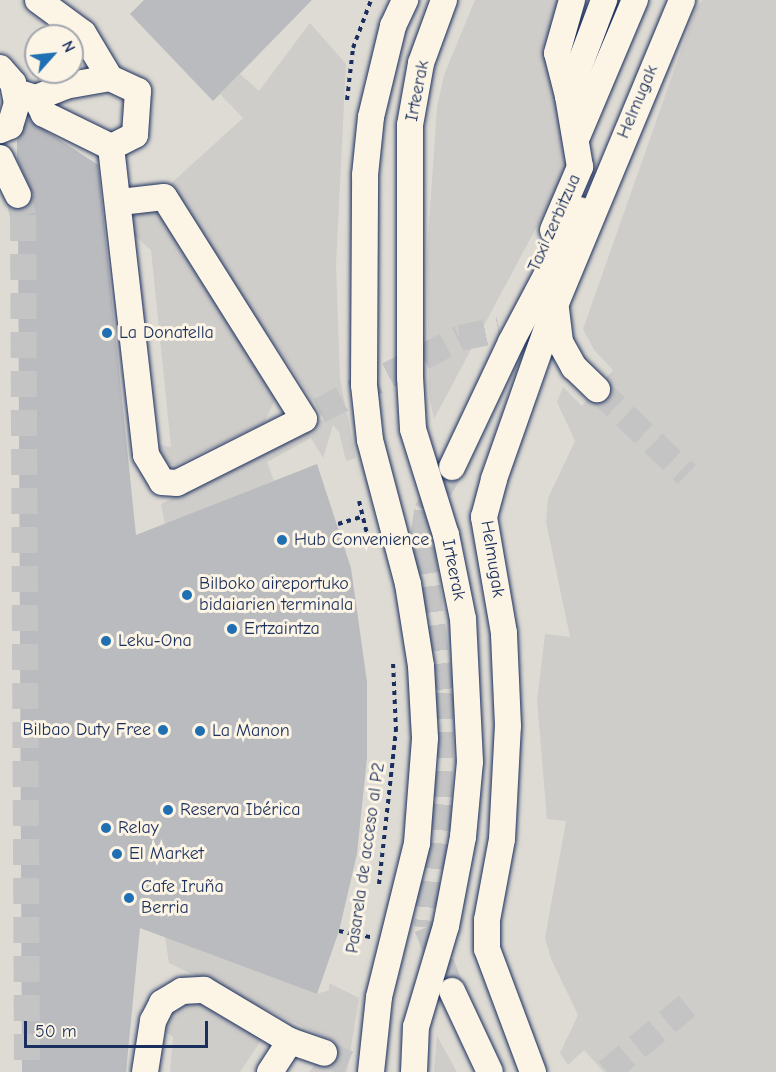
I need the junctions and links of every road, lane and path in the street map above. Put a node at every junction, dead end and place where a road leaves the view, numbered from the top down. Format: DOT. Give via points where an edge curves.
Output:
graph roads {
  1 [pos="38,0"];
  2 [pos="405,0"];
  3 [pos="444,0"];
  4 [pos="572,0"];
  5 [pos="604,0"];
  6 [pos="635,0"];
  7 [pos="682,0"];
  8 [pos="0,68"];
  9 [pos="110,78"];
  10 [pos="26,95"];
  11 [pos="568,96"];
  12 [pos="0,130"];
  13 [pos="577,137"];
  14 [pos="111,147"];
  15 [pos="0,158"];
  16 [pos="608,174"];
  17 [pos="18,195"];
  18 [pos="120,202"];
  19 [pos="556,303"];
  20 [pos="516,321"];
  21 [pos="597,389"];
  22 [pos="452,467"];
  23 [pos="358,507"];
  24 [pos="361,517"];
  25 [pos="338,524"];
  26 [pos="370,549"];
  27 [pos="393,652"];
  28 [pos="377,896"];
  29 [pos="371,926"];
  30 [pos="339,932"];
  31 [pos="362,935"];
  32 [pos="368,945"];
  33 [pos="452,991"];
  34 [pos="290,1041"];
  35 [pos="324,1053"];
  36 [pos="145,1072"];
  37 [pos="270,1072"];
  38 [pos="370,1072"];
  39 [pos="414,1072"];
  40 [pos="490,1072"];
  41 [pos="533,1072"];
  1 -- 9 [label="street" via="83,33"];
  2 -- 38 [label="street" via="387,47 371,117 366,175 364,385 370,440 408,584 422,666 425,738 417,843 379,997"];
  3 -- 39 [label="street, Irteerak" via="421,63 410,125 410,377 413,429 446,535 463,619 470,762 463,837 446,926 416,1027"];
  4 -- 11 [label="street, Taxi zerbitzua" via="557,53"];
  5 -- 11 [label="street"];
  6 -- 13 [label="street, Taxi zerbitzua"];
  7 -- 16 [label="street, Helmugak"];
  8 -- 10 [label="street"];
  9 -- 10 [label="street"];
  9 -- 14 [label="street" via="138,91 135,135"];
  10 -- 12 [label="street" via="17,103 10,126"];
  10 -- 14 [label="street" via="44,114"];
  11 -- 13 [label="street, Taxi zerbitzua"];
  13 -- 20 [label="street, Taxi zerbitzua" via="580,167 528,284"];
  14 -- 18 [label="street"];
  15 -- 17 [label="street"];
  16 -- 19 [label="street, Helmugak"];
  16 -- 20 [label="street" via="569,225"];
  18 -- 18 [label="street" via="164,197 312,415 177,483 162,482 146,455"];
  19 -- 21 [label="street" via="560,342 574,367"];
  19 -- 41 [label="street, Helmugak" via="484,517 504,633 508,726 502,839 487,920 487,949"];
  20 -- 22 [label="street"];
  23 -- 24 [label="path"];
  24 -- 25 [label="path"];
  24 -- 26 [label="path"];
  27 -- 28 [label="path, Pasarela de acceso al P2" via="396,731"];
  29 -- 32 [label="path, Pasarela de acceso al P2"];
  30 -- 31 [label="path"];
  33 -- 40 [label="street"];
  34 -- 35 [label="street"];
  34 -- 36 [label="street" via="204,990 182,991 162,1003 153,1022"];
  34 -- 37 [label="street"];
}
